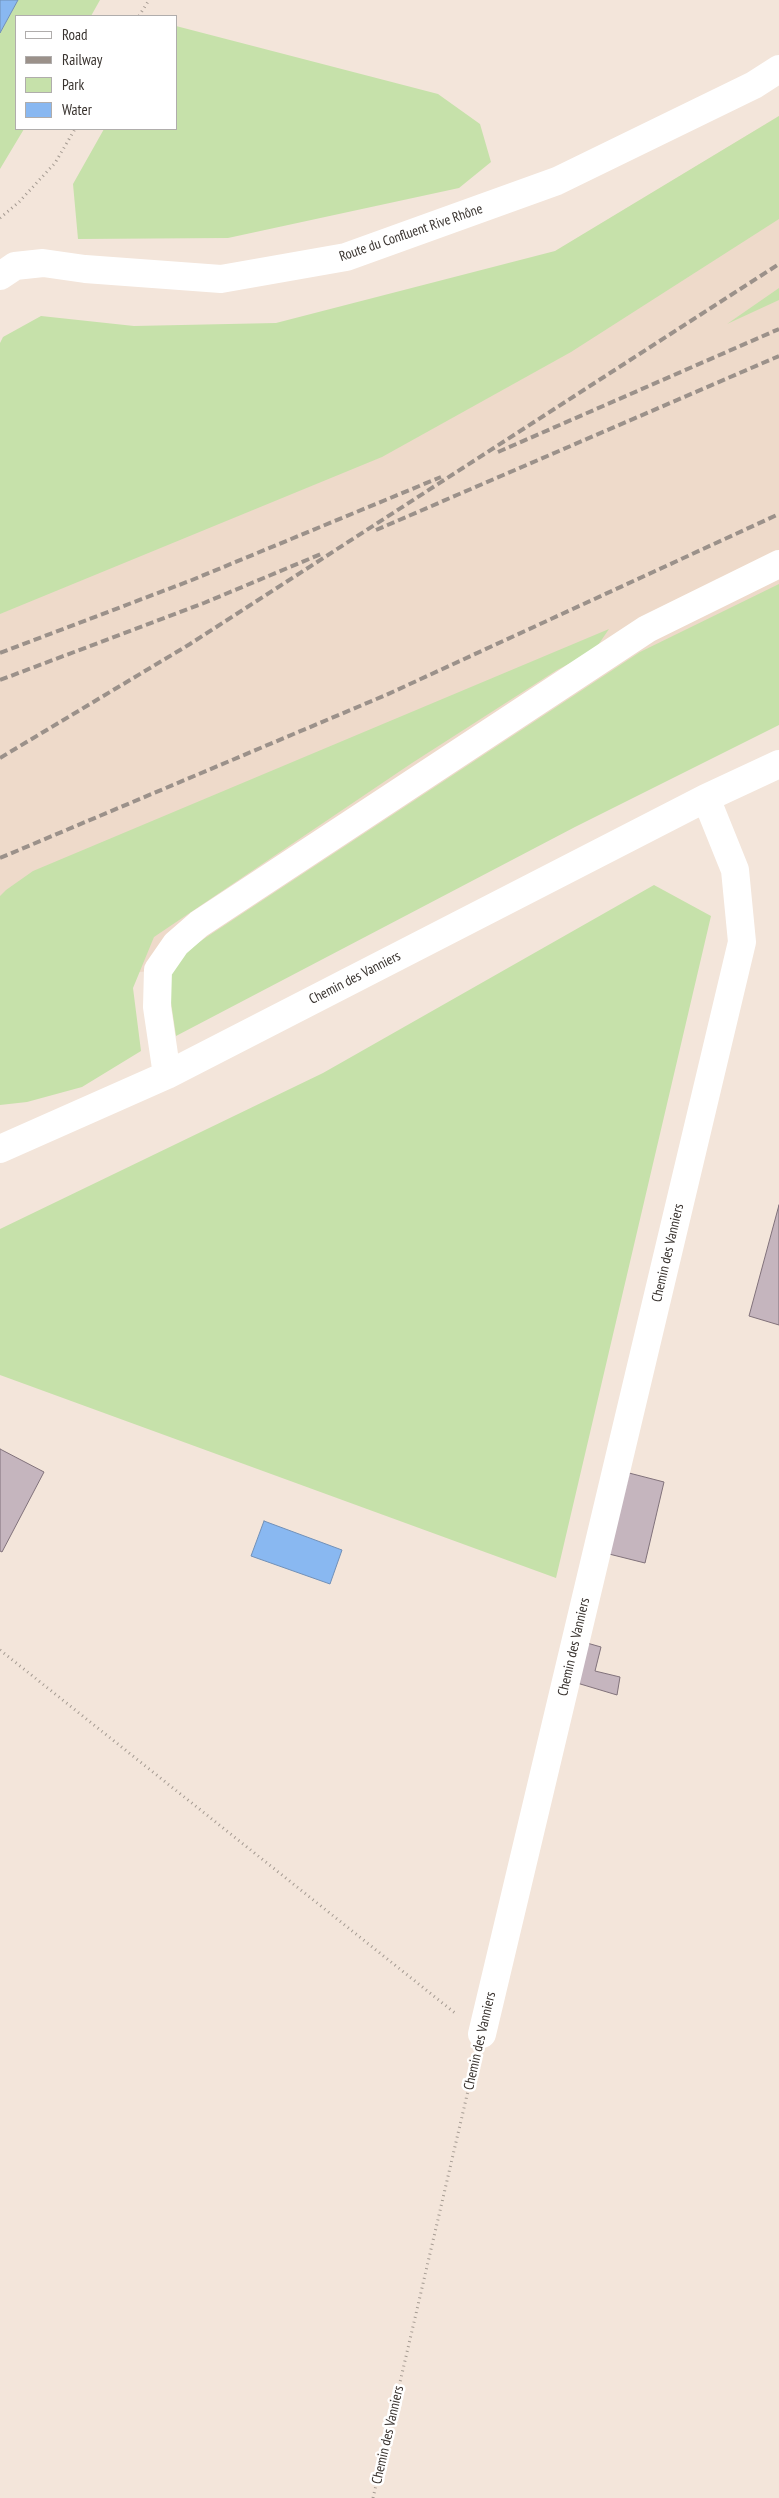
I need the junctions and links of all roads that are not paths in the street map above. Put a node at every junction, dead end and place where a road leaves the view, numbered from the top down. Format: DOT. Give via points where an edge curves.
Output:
graph roads {
  1 [pos="779,70"];
  2 [pos="8,271"];
  3 [pos="779,564"];
  4 [pos="779,764"];
  5 [pos="706,798"];
  6 [pos="167,1075"];
  7 [pos="0,1149"];
  8 [pos="482,2034"];
  1 -- 2 [label="street, Route du Confluent Rive Rhône" via="557,181 346,257 221,279 42,263"];
  3 -- 6 [label="street" via="647,629 199,924 176,944 158,970 157,1007"];
  4 -- 5 [label="street, Chemin des Vanniers"];
  5 -- 6 [label="street, Chemin des Vanniers"];
  5 -- 8 [label="street, Chemin des Vanniers" via="735,870 742,942"];
  6 -- 7 [label="street, Chemin des Vanniers"];
}
